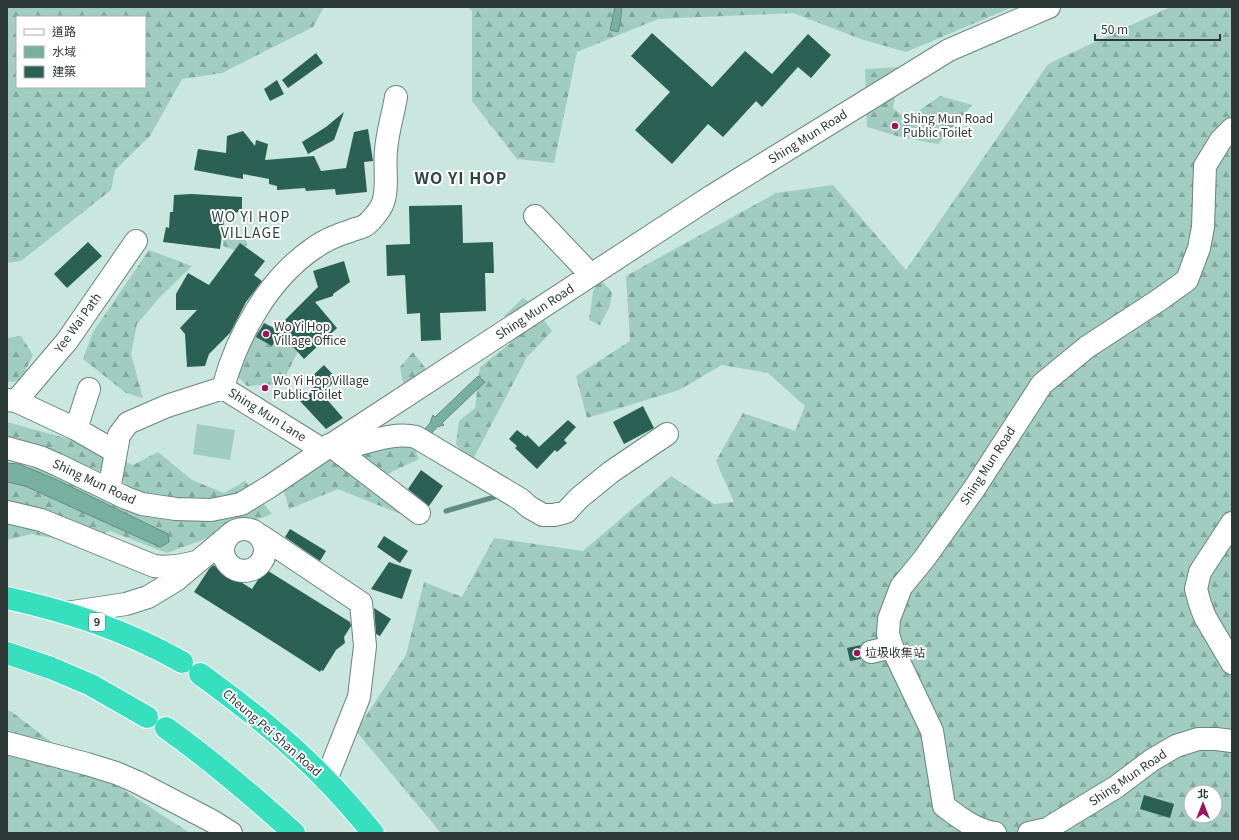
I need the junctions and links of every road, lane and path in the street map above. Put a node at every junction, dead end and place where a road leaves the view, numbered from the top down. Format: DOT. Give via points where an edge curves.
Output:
graph roads {
  1 [pos="1048,7"];
  2 [pos="396,97"];
  3 [pos="1232,129"];
  4 [pos="535,216"];
  5 [pos="136,241"];
  6 [pos="591,275"];
  7 [pos="223,388"];
  8 [pos="88,389"];
  9 [pos="12,401"];
  10 [pos="76,429"];
  11 [pos="667,434"];
  12 [pos="329,446"];
  13 [pos="7,448"];
  14 [pos="116,452"];
  15 [pos="109,490"];
  16 [pos="228,508"];
  17 [pos="7,512"];
  18 [pos="419,513"];
  19 [pos="1232,524"];
  20 [pos="231,534"];
  21 [pos="261,536"];
  22 [pos="196,562"];
  23 [pos="7,598"];
  24 [pos="66,612"];
  25 [pos="892,647"];
  26 [pos="871,652"];
  27 [pos="7,653"];
  28 [pos="182,662"];
  29 [pos="1232,663"];
  30 [pos="200,674"];
  31 [pos="147,717"];
  32 [pos="166,728"];
  33 [pos="1232,741"];
  34 [pos="7,743"];
  35 [pos="326,780"];
  36 [pos="1042,832"];
  37 [pos="231,833"];
  38 [pos="294,833"];
  39 [pos="373,833"];
  40 [pos="995,833"];
  1 -- 6 [label="street, Shing Mun Road" via="949,50 712,196"];
  2 -- 7 [label="street" via="386,150 382,206 366,226 332,238 314,248 275,286 253,315 244,332"];
  3 -- 25 [label="street, Shing Mun Road" via="1221,140 1205,166 1203,227 1199,248 1187,280 1087,347 1042,384 974,489 901,587 889,620 888,634"];
  4 -- 6 [label="street"];
  5 -- 9 [label="street, Yee Wai Path" via="67,341"];
  6 -- 12 [label="street, Shing Mun Road"];
  7 -- 12 [label="street, Shing Mun Lane"];
  7 -- 14 [label="street, Shing Mun Lane" via="167,406 128,423 119,435"];
  8 -- 10 [label="street"];
  9 -- 10 [label="street"];
  10 -- 14 [label="street"];
  11 -- 12 [label="street" via="611,472 566,512 554,515 543,515 416,437 397,436 351,446"];
  12 -- 16 [label="street, Shing Mun Road" via="242,504"];
  12 -- 18 [label="street, Shing Mun Lane"];
  13 -- 15 [label="street, Shing Mun Road" via="40,457"];
  14 -- 15 [label="street, Shing Mun Lane"];
  15 -- 16 [label="street, Shing Mun Road" via="142,504 158,507 211,510"];
  16 -- 20 [label="street"];
  17 -- 22 [label="street" via="42,520 154,566 170,568"];
  19 -- 29 [label="street" via="1200,572 1196,589 1205,617"];
  20 -- 21 [label="street" via="242,528 250,529"];
  20 -- 21 [label="street" via="223,545 224,558 234,569 242,571 256,568 265,556 266,549"];
  20 -- 22 [label="street"];
  21 -- 35 [label="street" via="360,603 365,646 359,697"];
  22 -- 24 [label="street" via="176,580 148,597 126,604"];
  23 -- 24 [label="highway, 9"];
  24 -- 28 [label="highway, 9" via="130,635"];
  25 -- 26 [label="street"];
  25 -- 40 [label="street, Shing Mun Road" via="932,731 944,806 962,820"];
  27 -- 31 [label="highway" via="91,685"];
  30 -- 35 [label="highway, Cheung Pei Shan Road" via="242,705"];
  32 -- 38 [label="highway" via="214,764"];
  33 -- 36 [label="street, Shing Mun Road" via="1198,739 1176,746 1116,787"];
  34 -- 37 [label="street" via="116,773"];
  35 -- 39 [label="highway, Cheung Pei Shan Road"];
}
